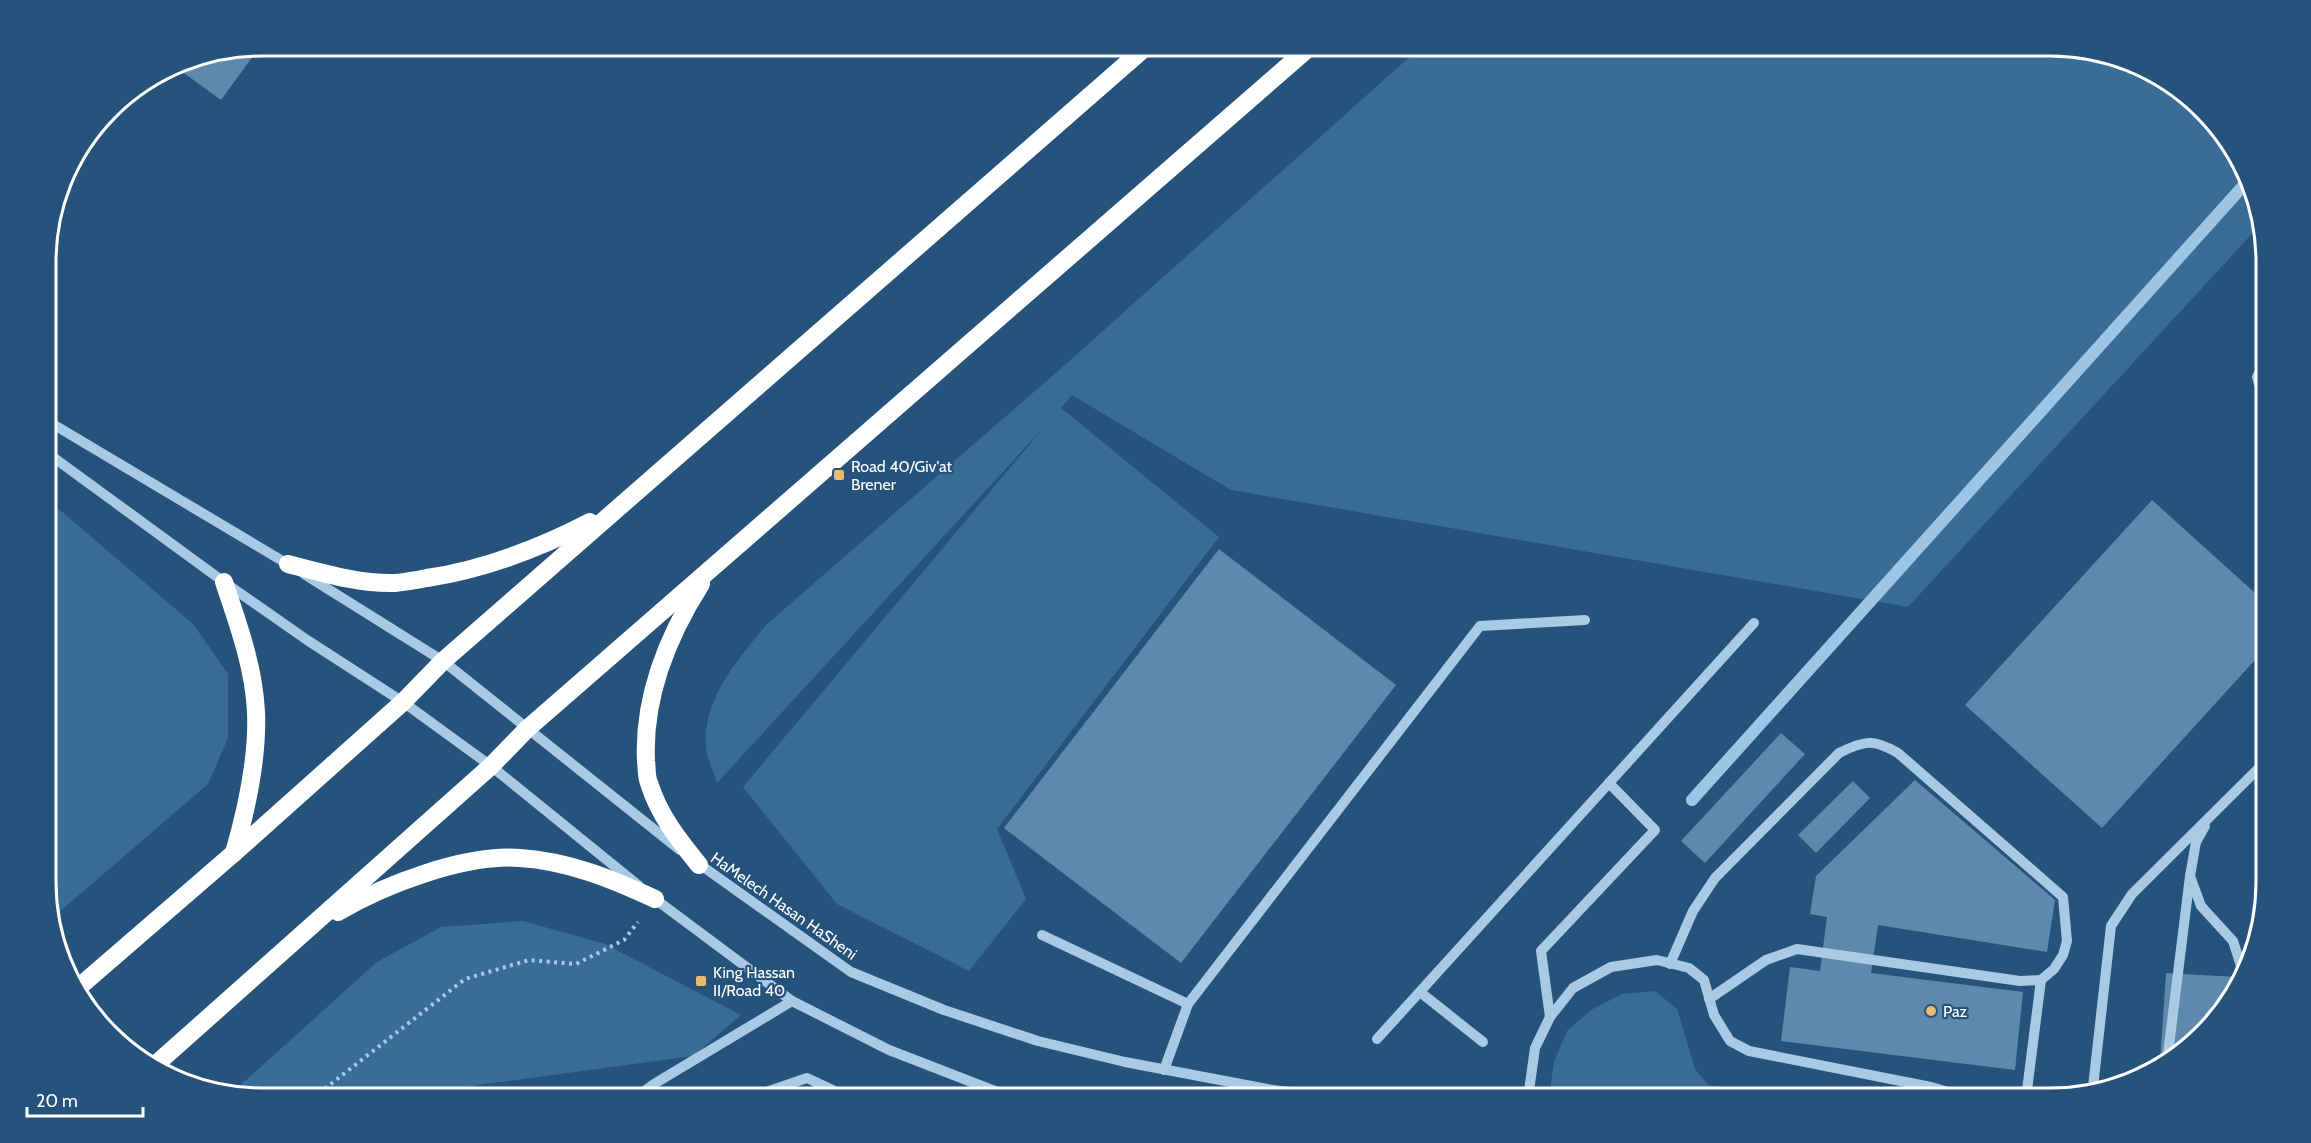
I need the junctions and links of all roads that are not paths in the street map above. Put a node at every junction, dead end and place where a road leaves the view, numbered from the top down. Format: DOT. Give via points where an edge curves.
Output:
graph roads {
  1 [pos="1135,56"];
  2 [pos="1299,56"];
  3 [pos="56,426"];
  4 [pos="56,459"];
  5 [pos="632,495"];
  6 [pos="288,564"];
  7 [pos="709,570"];
  8 [pos="224,582"];
  9 [pos="1585,620"];
  10 [pos="1754,623"];
  11 [pos="443,660"];
  12 [pos="403,702"];
  13 [pos="527,729"];
  14 [pos="491,766"];
  15 [pos="2256,771"];
  16 [pos="1609,783"];
  17 [pos="2213,812"];
  18 [pos="234,853"];
  19 [pos="699,865"];
  20 [pos="2190,876"];
  21 [pos="655,899"];
  22 [pos="306,931"];
  23 [pos="1042,935"];
  24 [pos="2239,960"];
  25 [pos="1670,964"];
  26 [pos="2041,980"];
  27 [pos="83,983"];
  28 [pos="1420,992"];
  29 [pos="1709,999"];
  30 [pos="792,1001"];
  31 [pos="1188,1004"];
  32 [pos="1550,1017"];
  33 [pos="1377,1039"];
  34 [pos="1483,1042"];
  35 [pos="2169,1049"];
  36 [pos="160,1060"];
  37 [pos="1164,1070"];
  38 [pos="2093,1083"];
  39 [pos="827,1087"];
  40 [pos="1259,1087"];
  41 [pos="1529,1087"];
  42 [pos="1931,1087"];
  43 [pos="2027,1087"];
  44 [pos="649,1088"];
  45 [pos="779,1088"];
  46 [pos="985,1088"];
  1 -- 5 [label="highway"];
  2 -- 7 [label="highway"];
  3 -- 6 [label="street, HaMelech Hasan HaSheni"];
  4 -- 8 [label="street"];
  5 -- 6 [label="highway" via="604,515 539,548 476,569 396,583 324,574"];
  5 -- 11 [label="highway"];
  6 -- 11 [label="street, HaMelech Hasan HaSheni"];
  7 -- 13 [label="highway"];
  7 -- 19 [label="highway" via="673,633 649,706 645,743 648,780 659,809"];
  8 -- 12 [label="street"];
  8 -- 18 [label="highway" via="242,634 256,712 250,789"];
  9 -- 31 [label="street" via="1480,626"];
  10 -- 16 [label="street"];
  11 -- 12 [label="highway"];
  11 -- 13 [label="street, HaMelech Hasan HaSheni"];
  12 -- 14 [label="street"];
  12 -- 18 [label="highway"];
  13 -- 14 [label="highway"];
  13 -- 19 [label="street, HaMelech Hasan HaSheni"];
  14 -- 21 [label="street"];
  14 -- 22 [label="highway"];
  15 -- 17 [label="street"];
  16 -- 28 [label="street"];
  16 -- 32 [label="street" via="1655,830 1541,951"];
  17 -- 20 [label="street" via="2196,842"];
  17 -- 38 [label="street" via="2132,894 2111,926"];
  18 -- 27 [label="highway"];
  19 -- 37 [label="street, HaMelech Hasan HaSheni" via="851,972 944,1010 1038,1041"];
  20 -- 24 [label="street" via="2201,906 2233,941"];
  20 -- 35 [label="street"];
  21 -- 22 [label="highway" via="605,876 564,865 520,858 479,860 405,881 357,901"];
  21 -- 30 [label="street"];
  22 -- 36 [label="highway"];
  23 -- 31 [label="street"];
  25 -- 26 [label="street" via="1693,911 1715,878 1839,753 1860,743 1879,743 1898,753 2063,897 2067,941 2054,969"];
  25 -- 29 [label="street" via="1689,968 1704,980"];
  25 -- 32 [label="street" via="1657,960 1611,967 1573,988"];
  26 -- 29 [label="street" via="2020,981 1797,949 1766,960"];
  26 -- 43 [label="street"];
  28 -- 33 [label="street"];
  28 -- 34 [label="street"];
  29 -- 42 [label="street" via="1730,1041 1749,1051"];
  30 -- 44 [label="street"];
  30 -- 46 [label="street" via="889,1050"];
  31 -- 37 [label="street"];
  32 -- 41 [label="street" via="1535,1048"];
  37 -- 40 [label="street, HaMelech Hasan HaSheni"];
  39 -- 45 [label="street" via="807,1078"];
}
